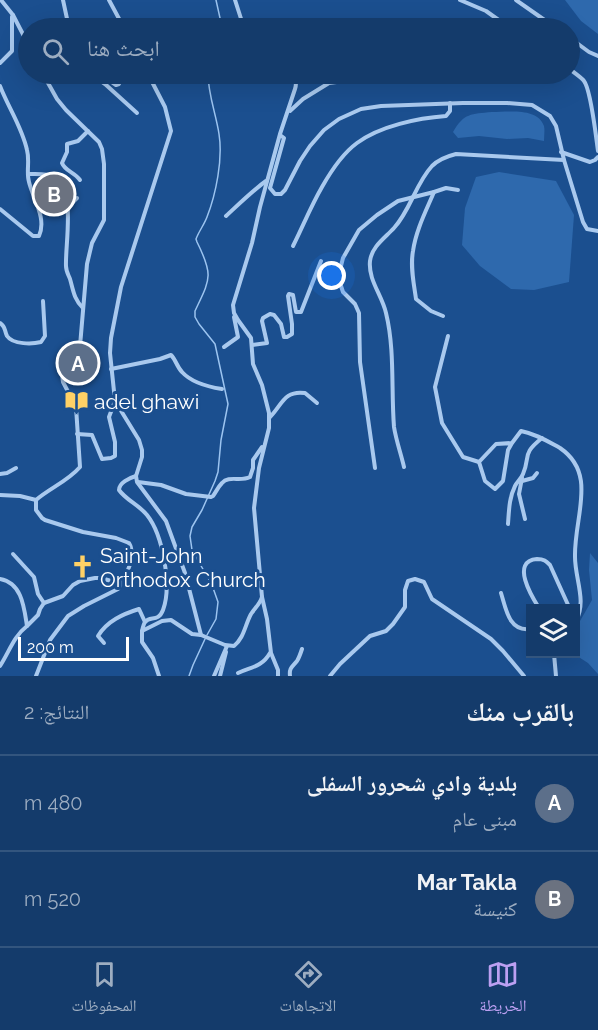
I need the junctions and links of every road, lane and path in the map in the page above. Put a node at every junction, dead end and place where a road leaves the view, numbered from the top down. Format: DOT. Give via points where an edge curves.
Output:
graph roads {
  1 [pos="1,0"];
  2 [pos="63,0"];
  3 [pos="109,0"];
  4 [pos="235,0"];
  5 [pos="460,0"];
  6 [pos="516,0"];
  7 [pos="13,15"];
  8 [pos="67,18"];
  9 [pos="119,18"];
  10 [pos="240,18"];
  11 [pos="496,18"];
  12 [pos="542,18"];
  13 [pos="18,25"];
  14 [pos="580,45"];
  15 [pos="598,56"];
  16 [pos="0,63"];
  17 [pos="580,78"];
  18 [pos="49,84"];
  19 [pos="103,84"];
  20 [pos="153,84"];
  21 [pos="296,84"];
  22 [pos="327,84"];
  23 [pos="0,86"];
  24 [pos="450,103"];
  25 [pos="137,113"];
  26 [pos="286,117"];
  27 [pos="88,131"];
  28 [pos="280,134"];
  29 [pos="598,151"];
  30 [pos="561,152"];
  31 [pos="598,157"];
  32 [pos="564,160"];
  33 [pos="28,174"];
  34 [pos="80,180"];
  35 [pos="267,181"];
  36 [pos="458,190"];
  37 [pos="434,192"];
  38 [pos="413,197"];
  39 [pos="77,198"];
  40 [pos="68,208"];
  41 [pos="0,209"];
  42 [pos="226,216"];
  43 [pos="598,231"];
  44 [pos="293,246"];
  45 [pos="321,261"];
  46 [pos="43,301"];
  47 [pos="83,308"];
  48 [pos="234,313"];
  49 [pos="443,316"];
  50 [pos="0,323"];
  51 [pos="448,336"];
  52 [pos="252,345"];
  53 [pos="224,347"];
  54 [pos="111,369"];
  55 [pos="222,388"];
  56 [pos="115,401"];
  57 [pos="317,403"];
  58 [pos="269,418"];
  59 [pos="77,434"];
  60 [pos="542,438"];
  61 [pos="264,443"];
  62 [pos="512,443"];
  63 [pos="479,462"];
  64 [pos="404,467"];
  65 [pos="16,468"];
  66 [pos="375,468"];
  67 [pos="537,473"];
  68 [pos="0,474"];
  69 [pos="523,474"];
  70 [pos="135,476"];
  71 [pos="522,481"];
  72 [pos="137,482"];
  73 [pos="0,495"];
  74 [pos="36,500"];
  75 [pos="525,519"];
  76 [pos="508,524"];
  77 [pos="13,554"];
  78 [pos="0,579"];
  79 [pos="124,579"];
  80 [pos="501,593"];
  81 [pos="262,597"];
  82 [pos="45,603"];
  83 [pos="536,604"];
  84 [pos="568,604"];
  85 [pos="580,612"];
  86 [pos="145,622"];
  87 [pos="27,626"];
  88 [pos="526,630"];
  89 [pos="142,631"];
  90 [pos="201,635"];
  91 [pos="104,643"];
  92 [pos="226,647"];
  93 [pos="302,649"];
  94 [pos="271,653"];
  95 [pos="554,658"];
  96 [pos="0,666"];
  97 [pos="238,673"];
  98 [pos="36,676"];
  99 [pos="159,676"];
  100 [pos="214,676"];
  101 [pos="220,676"];
  102 [pos="278,676"];
  103 [pos="290,676"];
  104 [pos="330,676"];
  105 [pos="524,676"];
  106 [pos="556,676"];
  1 -- 7 [label="street"];
  2 -- 8 [label="street"];
  3 -- 9 [label="street"];
  4 -- 10 [label="street"];
  5 -- 11 [label="street"];
  6 -- 12 [label="street"];
  7 -- 13 [label="street"];
  7 -- 16 [label="street" via="12,51"];
  14 -- 15 [label="street"];
  17 -- 29 [label="street" via="590,98"];
  18 -- 27 [label="street" via="66,110"];
  19 -- 25 [label="street"];
  20 -- 54 [label="street" via="171,131 122,287 111,338"];
  21 -- 26 [label="street"];
  22 -- 26 [label="street" via="303,99"];
  23 -- 33 [label="street" via="26,144"];
  24 -- 28 [label="street" via="381,106 361,109 339,119 310,146 285,190 275,194 270,188 284,138"];
  24 -- 30 [label="street" via="532,105 550,116"];
  24 -- 44 [label="street" via="446,116 391,127 354,144 321,187"];
  26 -- 28 [label="street"];
  27 -- 34 [label="street" via="78,141 67,144 62,163"];
  27 -- 47 [label="street" via="99,142 103,156 105,215 90,249"];
  28 -- 35 [label="street"];
  30 -- 31 [label="street" via="590,162"];
  30 -- 32 [label="street"];
  32 -- 38 [label="street" via="448,156 426,174"];
  32 -- 43 [label="street" via="583,222 588,229"];
  33 -- 40 [label="street" via="58,179 65,190"];
  33 -- 41 [label="street" via="42,226 39,236 33,236"];
  35 -- 42 [label="street"];
  35 -- 48 [label="street" via="234,299"];
  36 -- 37 [label="street"];
  37 -- 38 [label="street"];
  37 -- 49 [label="street" via="417,231 412,253 413,280 416,299"];
  38 -- 64 [label="street" via="396,227 370,257 371,276 386,313 393,364 394,429"];
  38 -- 66 [label="street" via="398,201 359,230 340,270 343,291 359,313 360,362"];
  39 -- 40 [label="street"];
  40 -- 47 [label="street" via="65,268"];
  45 -- 52 [label="street" via="301,312 297,312 293,295 288,296 292,334 284,337 278,319 270,314 262,321 267,343"];
  46 -- 50 [label="street" via="45,336 41,342 12,340"];
  47 -- 59 [label="street" via="80,346 62,374 76,407"];
  48 -- 52 [label="street"];
  48 -- 53 [label="street" via="238,337"];
  51 -- 63 [label="street" via="435,387 442,423 464,457"];
  52 -- 58 [label="street" via="253,364"];
  54 -- 55 [label="street" via="171,355 183,373 200,383"];
  54 -- 56 [label="street"];
  56 -- 59 [label="street" via="109,415 115,456 102,459 92,435"];
  56 -- 70 [label="street" via="142,450"];
  57 -- 58 [label="street" via="305,393 293,393"];
  58 -- 61 [label="street"];
  59 -- 74 [label="street" via="78,469"];
  60 -- 62 [label="street" via="521,432"];
  60 -- 69 [label="street" via="528,452"];
  60 -- 85 [label="street" via="572,455 585,475 584,507 575,552"];
  61 -- 72 [label="street" via="253,460 250,477 223,481 213,496"];
  61 -- 81 [label="street" via="254,508"];
  62 -- 63 [label="street" via="496,444"];
  62 -- 63 [label="street" via="502,481 495,489 485,481"];
  65 -- 68 [label="street"];
  67 -- 71 [label="street"];
  69 -- 71 [label="street"];
  69 -- 76 [label="street" via="514,488"];
  70 -- 72 [label="street"];
  70 -- 86 [label="street" via="120,485 119,490 147,515 160,538 167,593 160,617"];
  71 -- 75 [label="street" via="519,494"];
  72 -- 90 [label="street" via="169,528"];
  73 -- 74 [label="street"];
  74 -- 79 [label="street" via="36,510 45,520 129,543 132,552"];
  77 -- 82 [label="street" via="34,577"];
  78 -- 87 [label="street" via="14,584"];
  79 -- 82 [label="street" via="80,581 63,596"];
  79 -- 98 [label="street" via="121,587 68,616 50,640"];
  80 -- 88 [label="street" via="513,624"];
  81 -- 92 [label="street" via="238,643"];
  81 -- 94 [label="street"];
  82 -- 87 [label="street"];
  83 -- 84 [label="street" via="524,569 528,562 538,559 549,563"];
  86 -- 89 [label="street"];
  86 -- 91 [label="street" via="139,609 113,620 98,636"];
  87 -- 96 [label="street" via="17,635"];
  89 -- 90 [label="street" via="171,620 189,633"];
  89 -- 99 [label="street" via="142,642"];
  90 -- 92 [label="street"];
  92 -- 100 [label="street"];
  92 -- 101 [label="street"];
  93 -- 103 [label="street"];
  94 -- 97 [label="street" via="257,667"];
  94 -- 102 [label="street"];
  95 -- 106 [label="street"];
  104 -- 105 [label="street" via="370,636 393,624 405,607 406,584 415,579 424,582 432,599 490,639"];
}
